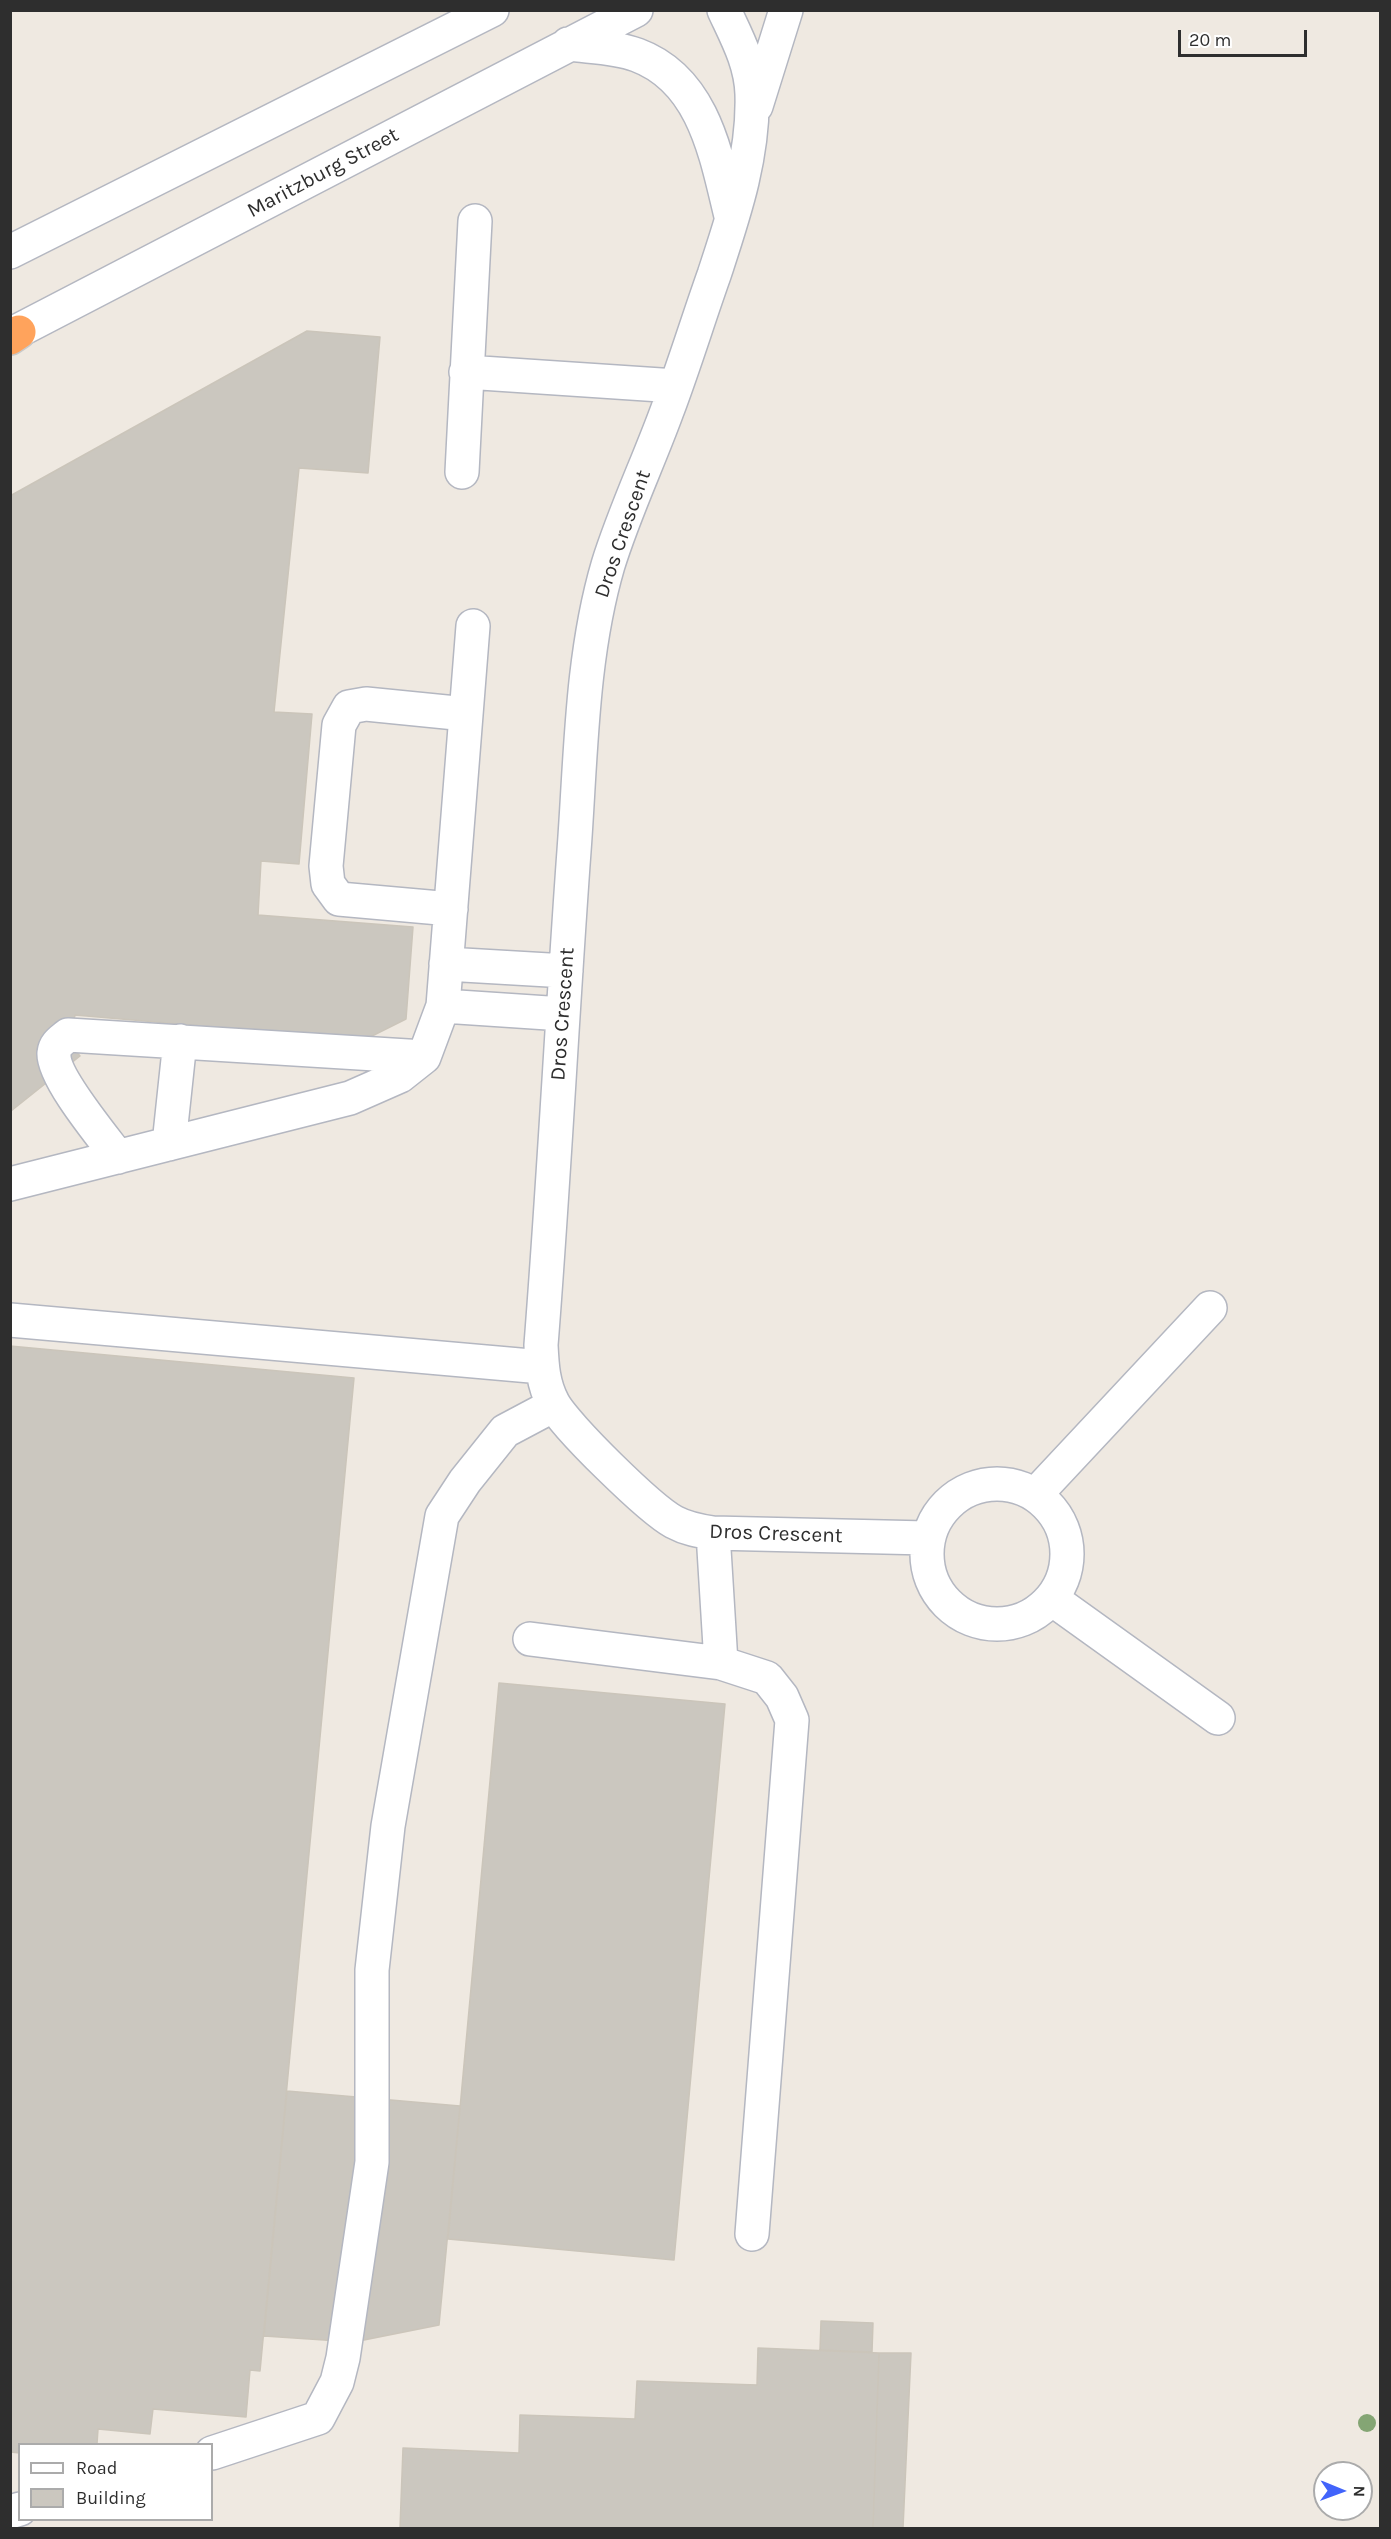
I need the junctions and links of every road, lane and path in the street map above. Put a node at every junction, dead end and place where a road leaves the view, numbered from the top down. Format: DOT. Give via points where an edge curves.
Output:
graph roads {
  1 [pos="457,10"];
  2 [pos="492,10"];
  3 [pos="636,10"];
  4 [pos="724,10"];
  5 [pos="786,10"];
  6 [pos="568,44"];
  7 [pos="412,51"];
  8 [pos="752,120"];
  9 [pos="475,221"];
  10 [pos="732,221"];
  11 [pos="10,252"];
  12 [pos="13,335"];
  13 [pos="466,372"];
  14 [pos="676,386"];
  15 [pos="462,472"];
  16 [pos="473,626"];
  17 [pos="466,714"];
  18 [pos="451,909"];
  19 [pos="446,964"];
  20 [pos="566,971"];
  21 [pos="443,1006"];
  22 [pos="563,1014"];
  23 [pos="180,1041"];
  24 [pos="424,1057"];
  25 [pos="169,1144"];
  26 [pos="118,1157"];
  27 [pos="10,1184"];
  28 [pos="1210,1308"];
  29 [pos="10,1320"];
  30 [pos="542,1367"];
  31 [pos="554,1405"];
  32 [pos="1036,1494"];
  33 [pos="713,1533"];
  34 [pos="927,1538"];
  35 [pos="1052,1599"];
  36 [pos="530,1639"];
  37 [pos="721,1663"];
  38 [pos="1218,1718"];
  39 [pos="752,2234"];
  40 [pos="213,2453"];
  1 -- 7 [label="street"];
  2 -- 7 [label="street"];
  3 -- 6 [label="street, Maritzburg Street"];
  4 -- 8 [label="street, Dros Crescent" via="744,50 750,73"];
  5 -- 8 [label="street, Dros Crescent"];
  6 -- 10 [label="street" via="636,55 675,80 707,127"];
  6 -- 12 [label="street, Maritzburg Street"];
  7 -- 11 [label="street"];
  8 -- 10 [label="street, Dros Crescent"];
  9 -- 13 [label="street"];
  10 -- 14 [label="street, Dros Crescent"];
  13 -- 14 [label="street"];
  13 -- 15 [label="street"];
  14 -- 20 [label="street, Dros Crescent" via="609,563 598,603 583,732"];
  16 -- 17 [label="street"];
  17 -- 18 [label="street"];
  17 -- 18 [label="street" via="366,704 349,707 339,725 326,866 328,884 339,898"];
  18 -- 19 [label="street"];
  19 -- 20 [label="street"];
  19 -- 21 [label="street"];
  20 -- 22 [label="street, Dros Crescent"];
  21 -- 22 [label="street"];
  21 -- 24 [label="street"];
  22 -- 30 [label="street, Dros Crescent"];
  23 -- 24 [label="street"];
  23 -- 25 [label="street"];
  23 -- 26 [label="street" via="68,1035 57,1043 54,1055 62,1078"];
  24 -- 25 [label="street" via="400,1076 350,1098"];
  25 -- 26 [label="street"];
  26 -- 27 [label="street"];
  28 -- 32 [label="street"];
  29 -- 30 [label="street"];
  30 -- 31 [label="street, Dros Crescent"];
  31 -- 33 [label="street, Dros Crescent" via="571,1428 662,1514 687,1528"];
  31 -- 40 [label="street" via="505,1431 442,1516 388,1826 372,1970 372,2162 337,2382 318,2418"];
  32 -- 34 [label="street" via="1004,1482 970,1488 943,1508"];
  32 -- 35 [label="street" via="1056,1515 1067,1543 1065,1572"];
  33 -- 34 [label="street, Dros Crescent"];
  33 -- 37 [label="street"];
  34 -- 35 [label="street" via="927,1570 941,1599 966,1619 997,1626 1028,1618"];
  35 -- 38 [label="street"];
  36 -- 37 [label="street"];
  37 -- 39 [label="street" via="767,1677 792,1720"];
}
